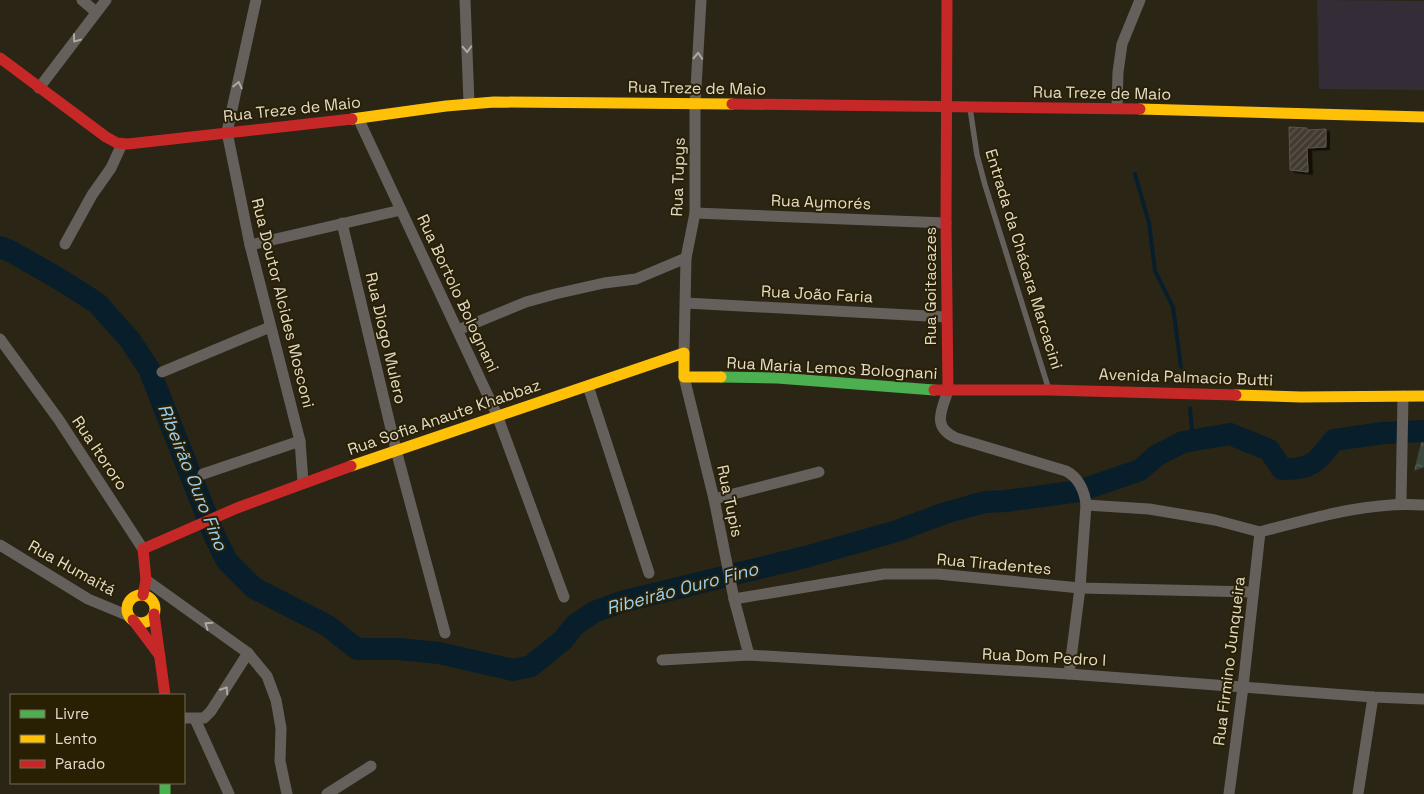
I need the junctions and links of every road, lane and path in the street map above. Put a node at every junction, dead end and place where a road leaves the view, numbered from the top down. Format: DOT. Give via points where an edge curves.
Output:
graph roads {
  1 [pos="82,0"];
  2 [pos="106,0"];
  3 [pos="256,0"];
  4 [pos="465,0"];
  5 [pos="701,0"];
  6 [pos="947,0"];
  7 [pos="1140,0"];
  8 [pos="96,12"];
  9 [pos="0,58"];
  10 [pos="39,88"];
  11 [pos="469,103"];
  12 [pos="695,105"];
  13 [pos="946,107"];
  14 [pos="970,107"];
  15 [pos="1117,108"];
  16 [pos="1424,117"];
  17 [pos="358,118"];
  18 [pos="227,132"];
  19 [pos="122,144"];
  20 [pos="401,210"];
  21 [pos="695,213"];
  22 [pos="342,223"];
  23 [pos="946,223"];
  24 [pos="65,244"];
  25 [pos="250,245"];
  26 [pos="686,258"];
  27 [pos="686,303"];
  28 [pos="946,317"];
  29 [pos="270,327"];
  30 [pos="458,330"];
  31 [pos="0,339"];
  32 [pos="684,354"];
  33 [pos="162,372"];
  34 [pos="684,377"];
  35 [pos="588,386"];
  36 [pos="1049,390"];
  37 [pos="948,391"];
  38 [pos="1403,396"];
  39 [pos="1424,396"];
  40 [pos="497,415"];
  41 [pos="300,441"];
  42 [pos="396,450"];
  43 [pos="818,472"];
  44 [pos="203,474"];
  45 [pos="303,482"];
  46 [pos="714,499"];
  47 [pos="1085,500"];
  48 [pos="1401,503"];
  49 [pos="1424,505"];
  50 [pos="1260,532"];
  51 [pos="0,545"];
  52 [pos="143,549"];
  53 [pos="649,573"];
  54 [pos="146,580"];
  55 [pos="1080,588"];
  56 [pos="1253,592"];
  57 [pos="143,595"];
  58 [pos="564,597"];
  59 [pos="734,599"];
  60 [pos="154,614"];
  61 [pos="131,618"];
  62 [pos="445,634"];
  63 [pos="248,653"];
  64 [pos="749,655"];
  65 [pos="160,657"];
  66 [pos="662,660"];
  67 [pos="1069,674"];
  68 [pos="1243,687"];
  69 [pos="165,694"];
  70 [pos="1373,697"];
  71 [pos="1424,699"];
  72 [pos="190,718"];
  73 [pos="371,766"];
  74 [pos="229,794"];
  75 [pos="287,794"];
  76 [pos="327,794"];
  77 [pos="1229,794"];
  78 [pos="1358,794"];
  1 -- 8 [label="street"];
  2 -- 8 [label="street"];
  18 -- 3 [label="street, one-way"];
  4 -- 11 [label="street, one-way"];
  12 -- 5 [label="street, Rua Tupys, one-way"];
  6 -- 13 [label="street, Rua Goitacazes"];
  7 -- 15 [label="street" via="1122,44"];
  8 -- 10 [label="street, one-way"];
  9 -- 10 [label="street"];
  10 -- 19 [label="street" via="106,137"];
  11 -- 12 [label="street, Rua Treze de Maio"];
  11 -- 17 [label="street, Rua Treze de Maio"];
  12 -- 13 [label="street, Rua Treze de Maio"];
  12 -- 21 [label="street, Rua Tupys"];
  13 -- 14 [label="street, Rua Treze de Maio"];
  13 -- 23 [label="street, Rua Goitacazes"];
  14 -- 15 [label="street, Rua Treze de Maio"];
  14 -- 36 [label="lane, Entrada da Chácara Marcacini" via="984,185"];
  15 -- 16 [label="street, Rua Treze de Maio"];
  17 -- 18 [label="street, Rua Treze de Maio"];
  17 -- 20 [label="street, Rua Bortolo Bolognani"];
  18 -- 19 [label="street, Rua Treze de Maio"];
  18 -- 25 [label="street, Rua Doutor Alcides Mosconi"];
  19 -- 24 [label="street"];
  20 -- 22 [label="street"];
  20 -- 30 [label="street, Rua Bortolo Bolognani"];
  21 -- 23 [label="street, Rua Aymorés"];
  21 -- 26 [label="street, Rua Tupys"];
  22 -- 25 [label="street"];
  22 -- 42 [label="street, Rua Diogo Mulero"];
  23 -- 28 [label="street, Rua Goitacazes"];
  25 -- 29 [label="street, Rua Doutor Alcides Mosconi"];
  26 -- 27 [label="street, Rua Tupys"];
  26 -- 30 [label="street" via="636,279 526,302"];
  27 -- 28 [label="street, Rua João Faria"];
  27 -- 32 [label="street, Rua Tupys"];
  28 -- 37 [label="street, Rua Goitacazes"];
  29 -- 33 [label="street"];
  29 -- 41 [label="street, Rua Doutor Alcides Mosconi"];
  30 -- 40 [label="street, Rua Bortolo Bolognani"];
  31 -- 52 [label="street, Rua Itororo" via="60,420"];
  32 -- 34 [label="street, Rua Tupis"];
  32 -- 35 [label="street, Rua Sofia Anaute Khabbaz"];
  34 -- 37 [label="street, Rua Maria Lemos Bolognani" via="777,378"];
  34 -- 46 [label="street, Rua Tupis"];
  35 -- 40 [label="street, Rua Sofia Anaute Khabbaz"];
  35 -- 53 [label="street"];
  36 -- 37 [label="street, Avenida Palmacio Butti"];
  36 -- 38 [label="street, Avenida Palmacio Butti" via="1301,397"];
  37 -- 47 [label="street, Rua Goitacazes" via="940,422 949,435 1056,467 1075,476"];
  38 -- 39 [label="street, Avenida Palmacio Butti"];
  38 -- 48 [label="street"];
  40 -- 42 [label="street, Rua Sofia Anaute Khabbaz"];
  40 -- 58 [label="street, Rua Bortolo Bolognani"];
  41 -- 44 [label="street"];
  41 -- 45 [label="street, Rua Doutor Alcides Mosconi"];
  42 -- 45 [label="street, Rua Sofia Anaute Khabbaz"];
  42 -- 62 [label="street, Rua Diogo Mulero"];
  43 -- 46 [label="street"];
  45 -- 52 [label="street, Rua Sofia Anaute Khabbaz"];
  46 -- 59 [label="street, Rua Tupis"];
  47 -- 50 [label="street" via="1215,520"];
  47 -- 55 [label="street"];
  48 -- 49 [label="street"];
  48 -- 50 [label="street" via="1301,521"];
  50 -- 56 [label="street, Rua Firmino Junqueira"];
  51 -- 61 [label="street, Rua Humaitá" via="88,599"];
  52 -- 54 [label="street, Rua Itororo"];
  54 -- 57 [label="street, Rua Itororo"];
  63 -- 54 [label="street, one-way"];
  55 -- 56 [label="street, Rua Tiradentes"];
  55 -- 59 [label="street, Rua Tiradentes" via="938,574 884,574"];
  55 -- 67 [label="street"];
  56 -- 68 [label="street, Rua Firmino Junqueira"];
  57 -- 60 [label="street" via="153,602"];
  57 -- 61 [label="street, Rua Humaitá" via="131,598 127,610"];
  59 -- 64 [label="street, Rua Tupis"];
  60 -- 61 [label="street" via="145,622 139,623"];
  60 -- 65 [label="street"];
  61 -- 65 [label="street"];
  72 -- 63 [label="street, one-way" via="204,718 211,711"];
  63 -- 75 [label="street" via="267,676 276,700 281,728 280,762"];
  64 -- 66 [label="street, Rua Dom Pedro I"];
  64 -- 67 [label="street, Rua Dom Pedro I"];
  65 -- 69 [label="street"];
  67 -- 68 [label="street, Rua Dom Pedro I"];
  68 -- 70 [label="street, Rua Dom Pedro I"];
  68 -- 77 [label="street, Rua Firmino Junqueira"];
  70 -- 71 [label="street, Rua Dom Pedro I"];
  70 -- 78 [label="street"];
  72 -- 74 [label="street"];
  73 -- 76 [label="street"];
}
